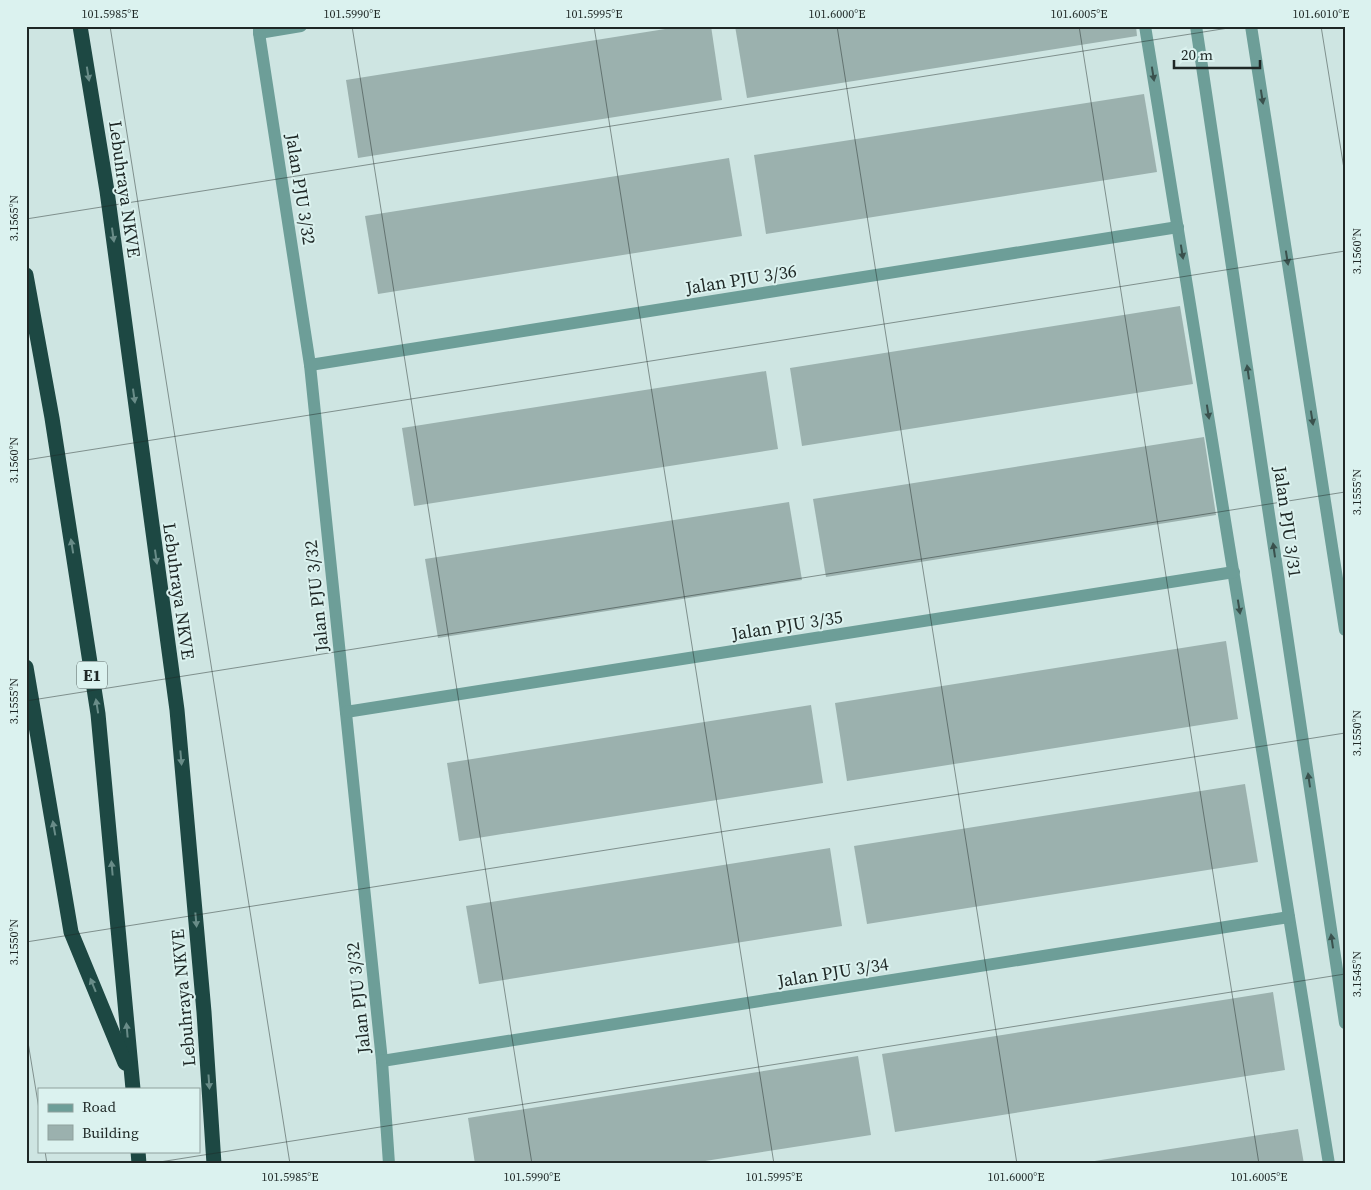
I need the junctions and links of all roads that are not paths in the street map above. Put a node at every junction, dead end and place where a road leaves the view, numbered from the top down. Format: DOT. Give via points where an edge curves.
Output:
graph roads {
  1 [pos="80,26"];
  2 [pos="301,26"];
  3 [pos="1145,26"];
  4 [pos="1196,26"];
  5 [pos="1252,26"];
  6 [pos="259,30"];
  7 [pos="1178,227"];
  8 [pos="26,275"];
  9 [pos="310,365"];
  10 [pos="1234,572"];
  11 [pos="1345,630"];
  12 [pos="26,667"];
  13 [pos="346,712"];
  14 [pos="1289,917"];
  15 [pos="1345,1024"];
  16 [pos="382,1060"];
  17 [pos="132,1084"];
  18 [pos="214,1164"];
  19 [pos="388,1164"];
  20 [pos="1329,1164"];
  1 -- 18 [label="highway, Lebuhraya NKVE, one-way" via="107,191 177,710"];
  2 -- 6 [label="street"];
  3 -- 7 [label="street, one-way"];
  15 -- 4 [label="street, Jalan PJU 3/31, one-way"];
  5 -- 11 [label="street, one-way"];
  6 -- 9 [label="street, Jalan PJU 3/32"];
  7 -- 9 [label="street, Jalan PJU 3/36"];
  7 -- 10 [label="street, one-way"];
  17 -- 8 [label="highway, E1, one-way" via="98,714 52,418"];
  9 -- 13 [label="street, Jalan PJU 3/32"];
  10 -- 13 [label="street, Jalan PJU 3/35"];
  10 -- 14 [label="street, one-way"];
  17 -- 12 [label="highway, one-way" via="71,932"];
  13 -- 16 [label="street, Jalan PJU 3/32"];
  14 -- 16 [label="street, Jalan PJU 3/34"];
  14 -- 20 [label="street"];
  16 -- 19 [label="street, Jalan PJU 3/32"];
}
